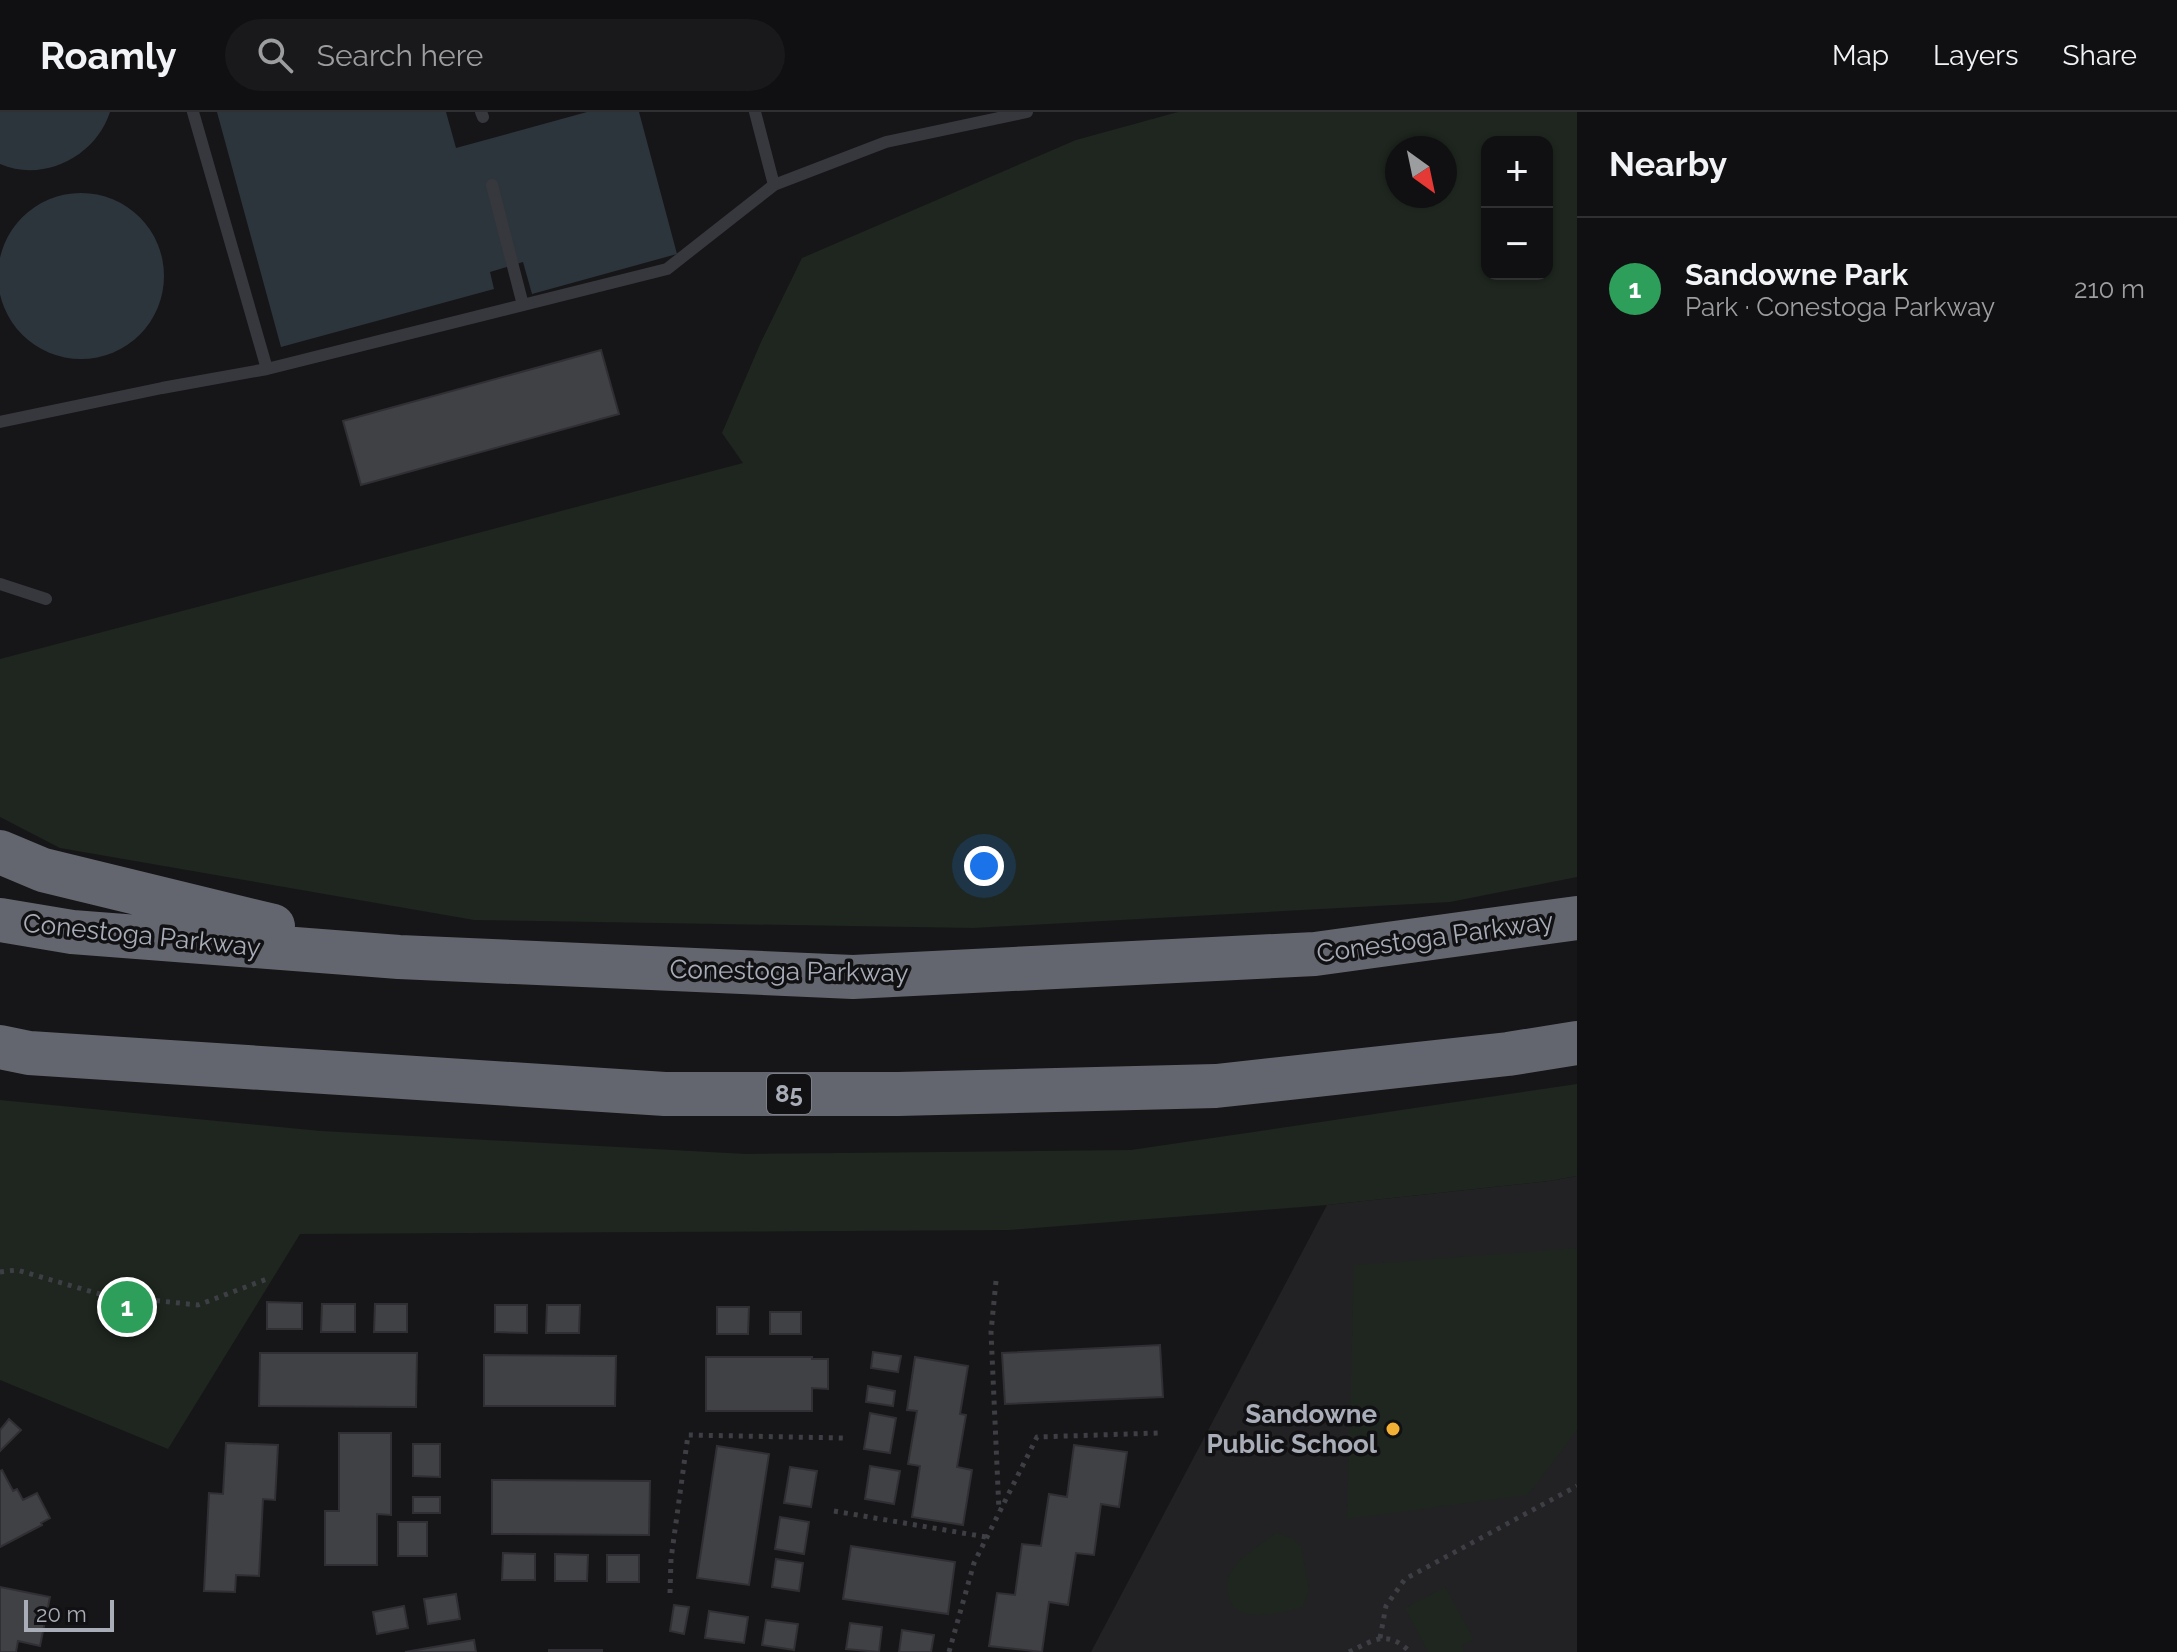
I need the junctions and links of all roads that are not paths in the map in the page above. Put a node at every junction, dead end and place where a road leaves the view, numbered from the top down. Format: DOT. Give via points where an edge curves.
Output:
graph roads {
  1 [pos="193,112"];
  2 [pos="755,112"];
  3 [pos="1027,112"];
  4 [pos="492,185"];
  5 [pos="774,185"];
  6 [pos="523,305"];
  7 [pos="267,369"];
  8 [pos="0,422"];
  9 [pos="0,584"];
  10 [pos="46,599"];
  11 [pos="0,852"];
  12 [pos="1577,918"];
  13 [pos="0,920"];
  14 [pos="399,957"];
  15 [pos="1577,1043"];
  16 [pos="10,1050"];
  1 -- 7 [label="lane"];
  2 -- 5 [label="lane"];
  3 -- 5 [label="lane" via="886,142"];
  4 -- 6 [label="lane"];
  5 -- 6 [label="lane" via="667,269"];
  6 -- 7 [label="lane"];
  7 -- 8 [label="lane"];
  9 -- 10 [label="lane"];
  11 -- 14 [label="highway" via="43,870"];
  12 -- 14 [label="highway, Conestoga Parkway" via="1315,954 853,977"];
  13 -- 14 [label="highway, Conestoga Parkway" via="72,932"];
  15 -- 16 [label="highway, 85" via="1216,1086 898,1094 665,1094"];
}
